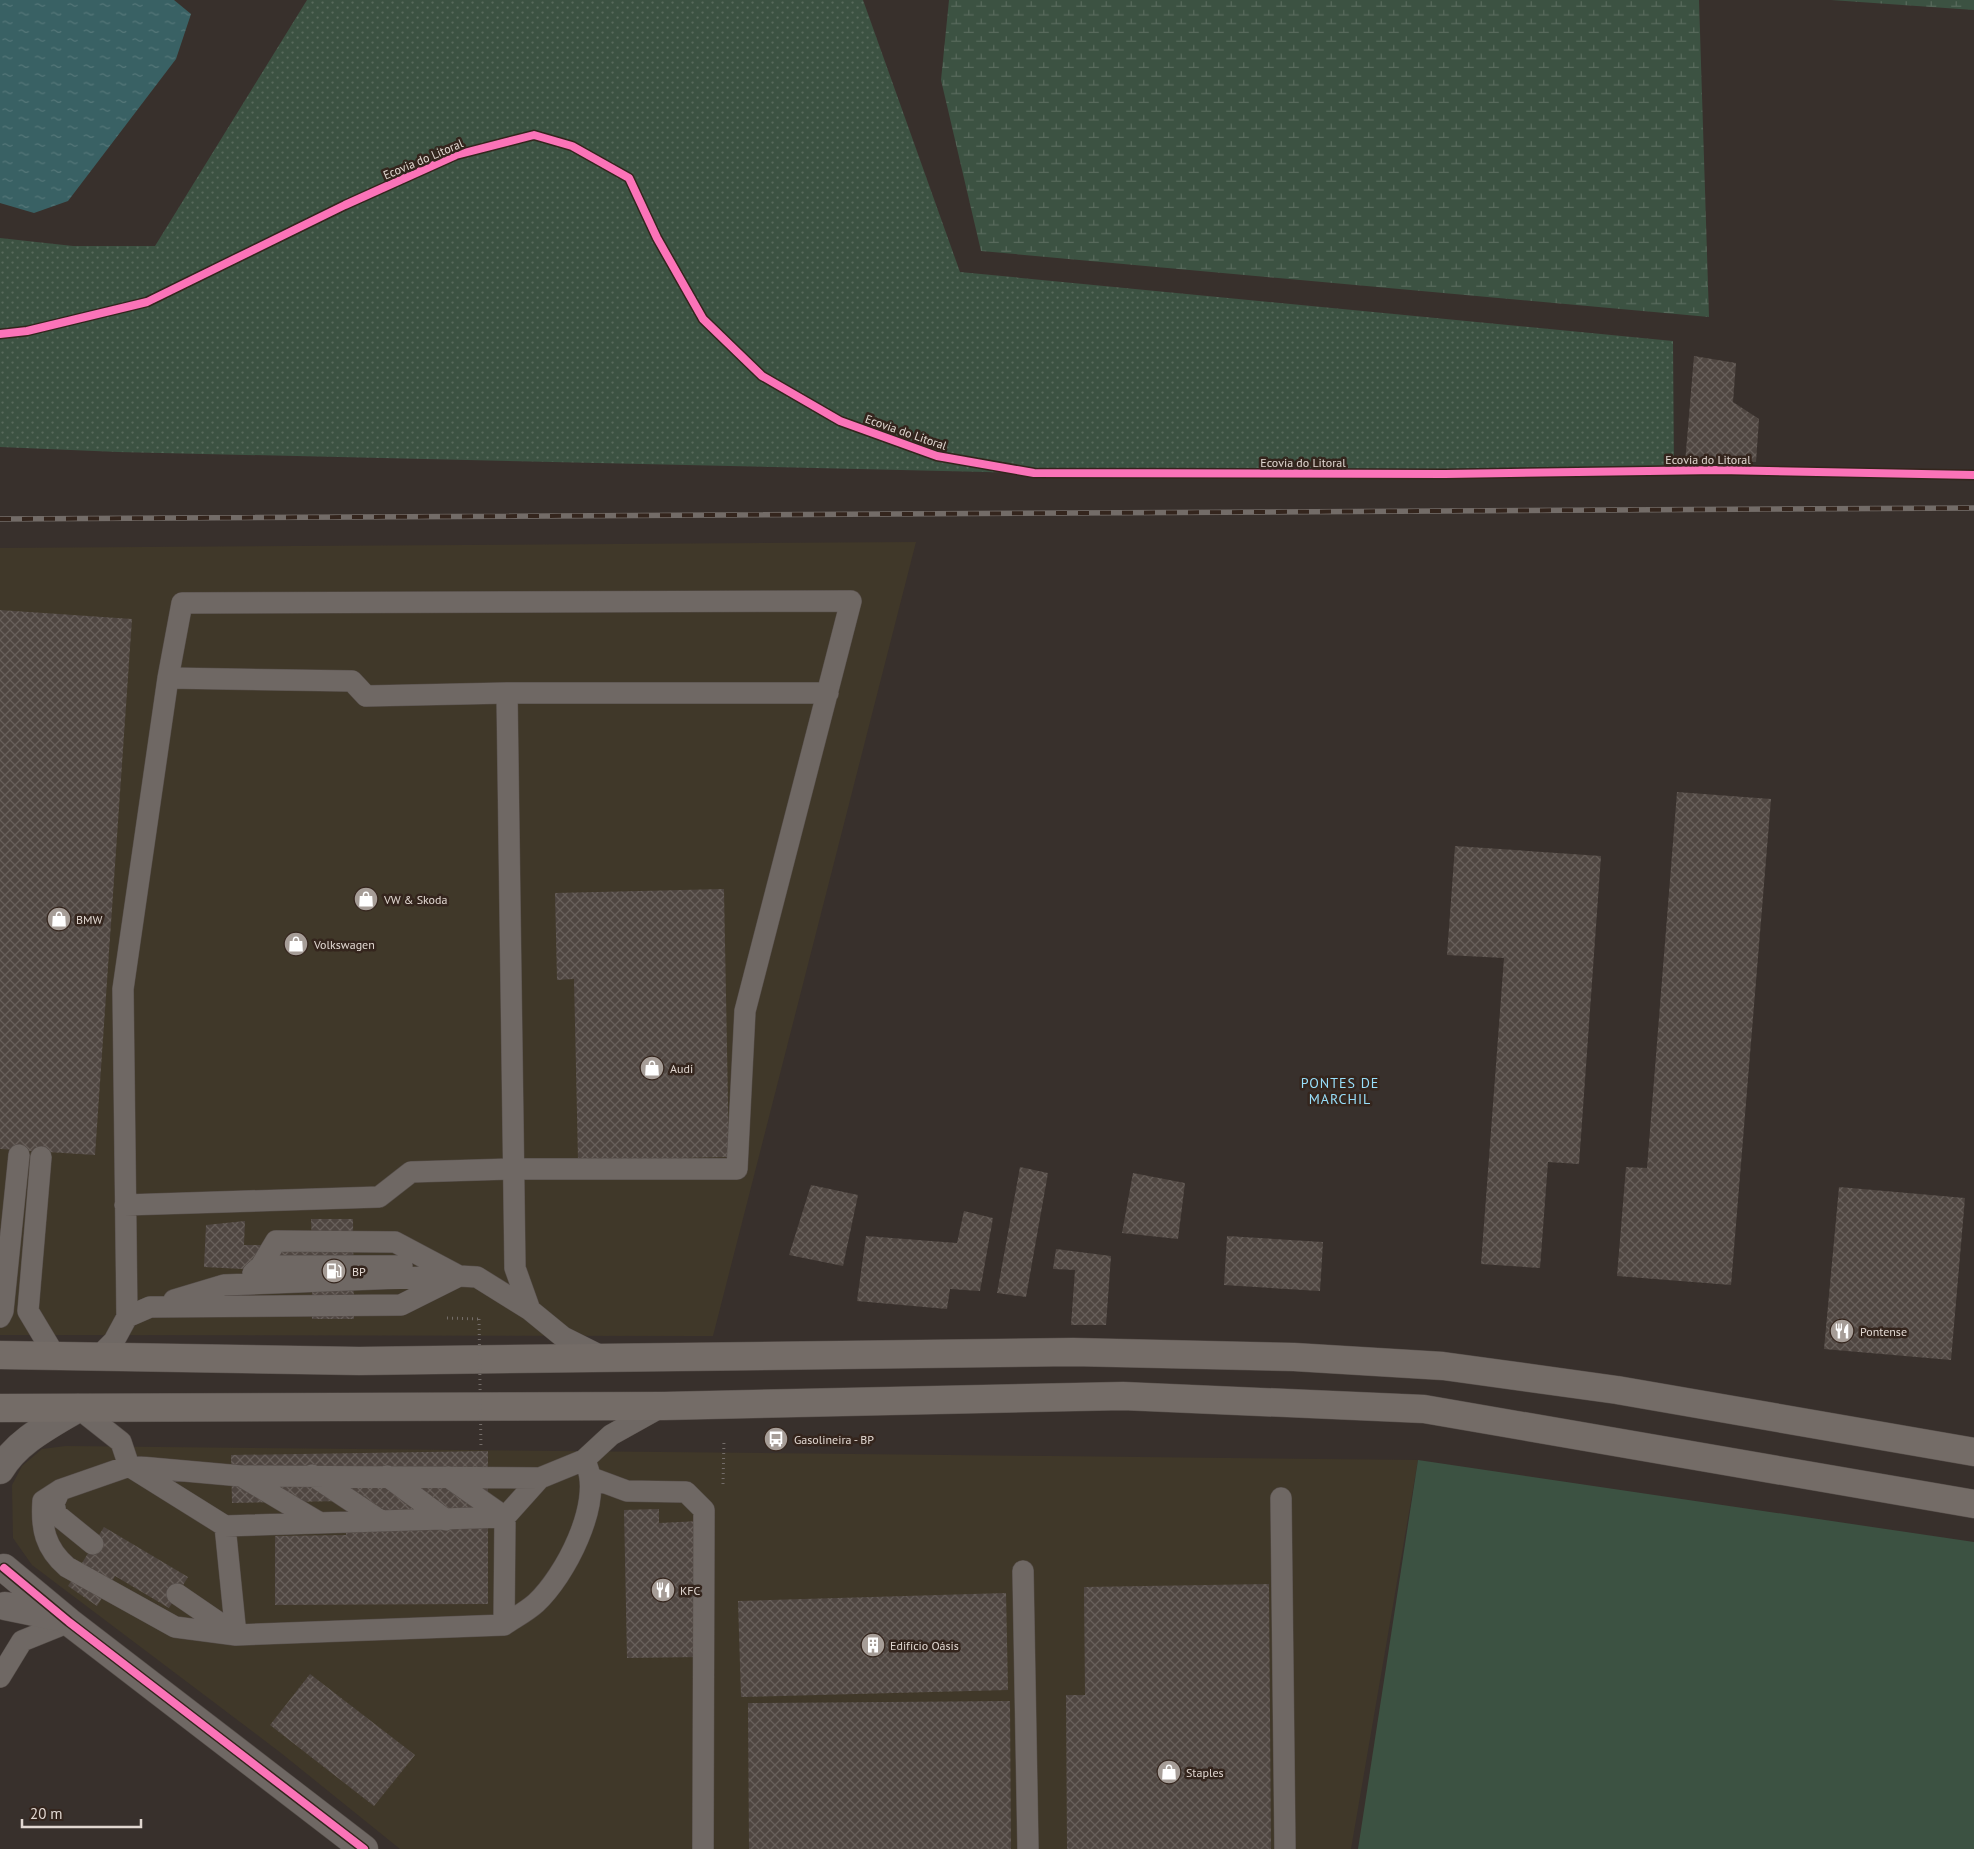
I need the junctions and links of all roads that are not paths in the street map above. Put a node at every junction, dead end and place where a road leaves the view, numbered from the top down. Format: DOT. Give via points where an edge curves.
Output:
graph roads {
  1 [pos="168,678"];
  2 [pos="508,693"];
  3 [pos="828,693"];
  4 [pos="18,1156"];
  5 [pos="41,1157"];
  6 [pos="514,1169"];
  7 [pos="125,1205"];
  8 [pos="6,1220"];
  9 [pos="459,1276"];
  10 [pos="240,1285"];
  11 [pos="150,1307"];
  12 [pos="530,1310"];
  13 [pos="0,1317"];
  14 [pos="127,1317"];
  15 [pos="0,1354"];
  16 [pos="55,1356"];
  17 [pos="98,1356"];
  18 [pos="606,1358"];
  19 [pos="664,1406"];
  20 [pos="0,1408"];
  21 [pos="78,1408"];
  22 [pos="1974,1452"];
  23 [pos="129,1466"];
  24 [pos="588,1469"];
  25 [pos="0,1470"];
  26 [pos="312,1475"];
  27 [pos="241,1476"];
  28 [pos="387,1476"];
  29 [pos="448,1477"];
  30 [pos="540,1478"];
  31 [pos="60,1490"];
  32 [pos="1281,1498"];
  33 [pos="1974,1504"];
  34 [pos="505,1517"];
  35 [pos="446,1520"];
  36 [pos="381,1521"];
  37 [pos="320,1523"];
  38 [pos="225,1526"];
  39 [pos="94,1544"];
  40 [pos="2,1563"];
  41 [pos="1023,1571"];
  42 [pos="177,1594"];
  43 [pos="3,1612"];
  44 [pos="69,1622"];
  45 [pos="504,1625"];
  46 [pos="236,1634"];
  47 [pos="0,1677"];
  48 [pos="364,1849"];
  49 [pos="703,1849"];
  50 [pos="1028,1849"];
  51 [pos="1285,1849"];
  1 -- 2 [label="lane" via="352,681 366,696"];
  1 -- 3 [label="lane" via="182,603 852,601"];
  1 -- 7 [label="lane" via="123,989"];
  2 -- 3 [label="lane"];
  2 -- 6 [label="lane"];
  3 -- 6 [label="lane" via="745,1011 737,1169"];
  4 -- 8 [label="lane"];
  5 -- 16 [label="lane" via="28,1311"];
  6 -- 7 [label="lane" via="411,1172 379,1197"];
  6 -- 12 [label="lane" via="515,1268"];
  7 -- 14 [label="lane"];
  8 -- 13 [label="lane" via="3,1311"];
  9 -- 10 [label="lane"];
  9 -- 10 [label="lane" via="394,1264 261,1266"];
  9 -- 11 [label="lane" via="401,1305"];
  9 -- 12 [label="lane" via="477,1277"];
  10 -- 11 [label="lane" via="224,1285"];
  11 -- 14 [label="lane"];
  12 -- 18 [label="lane" via="563,1337"];
  14 -- 17 [label="lane" via="114,1341"];
  15 -- 16 [label="main road"];
  16 -- 17 [label="main road"];
  17 -- 18 [label="main road" via="359,1361"];
  18 -- 22 [label="main road" via="1073,1352 1294,1357 1443,1366 1617,1390"];
  19 -- 21 [label="main road"];
  19 -- 24 [label="lane" via="611,1435"];
  19 -- 33 [label="main road" via="1123,1396 1424,1409"];
  20 -- 21 [label="main road"];
  21 -- 23 [label="lane" via="121,1442"];
  21 -- 25 [label="street" via="36,1434 7,1458"];
  23 -- 27 [label="lane"];
  23 -- 31 [label="lane"];
  23 -- 38 [label="lane"];
  24 -- 30 [label="lane"];
  24 -- 45 [label="lane" via="585,1517 575,1549 536,1603"];
  24 -- 49 [label="lane" via="626,1491 686,1492 704,1510"];
  26 -- 27 [label="lane"];
  26 -- 28 [label="lane"];
  26 -- 36 [label="lane"];
  27 -- 37 [label="lane"];
  28 -- 29 [label="lane"];
  28 -- 35 [label="lane"];
  29 -- 30 [label="lane"];
  29 -- 34 [label="lane"];
  30 -- 34 [label="lane"];
  31 -- 39 [label="lane" via="54,1503 56,1514"];
  31 -- 46 [label="lane" via="43,1501 42,1522 46,1540 56,1558 174,1627"];
  32 -- 51 [label="lane"];
  34 -- 35 [label="lane"];
  34 -- 45 [label="lane"];
  35 -- 36 [label="lane"];
  36 -- 37 [label="lane"];
  37 -- 38 [label="lane"];
  38 -- 46 [label="lane"];
  40 -- 43 [label="street" via="8,1587"];
  40 -- 44 [label="street"];
  41 -- 50 [label="lane"];
  42 -- 46 [label="lane"];
  43 -- 44 [label="street" via="57,1616"];
  44 -- 47 [label="lane" via="22,1641"];
  44 -- 48 [label="street"];
  45 -- 46 [label="lane"];
}
